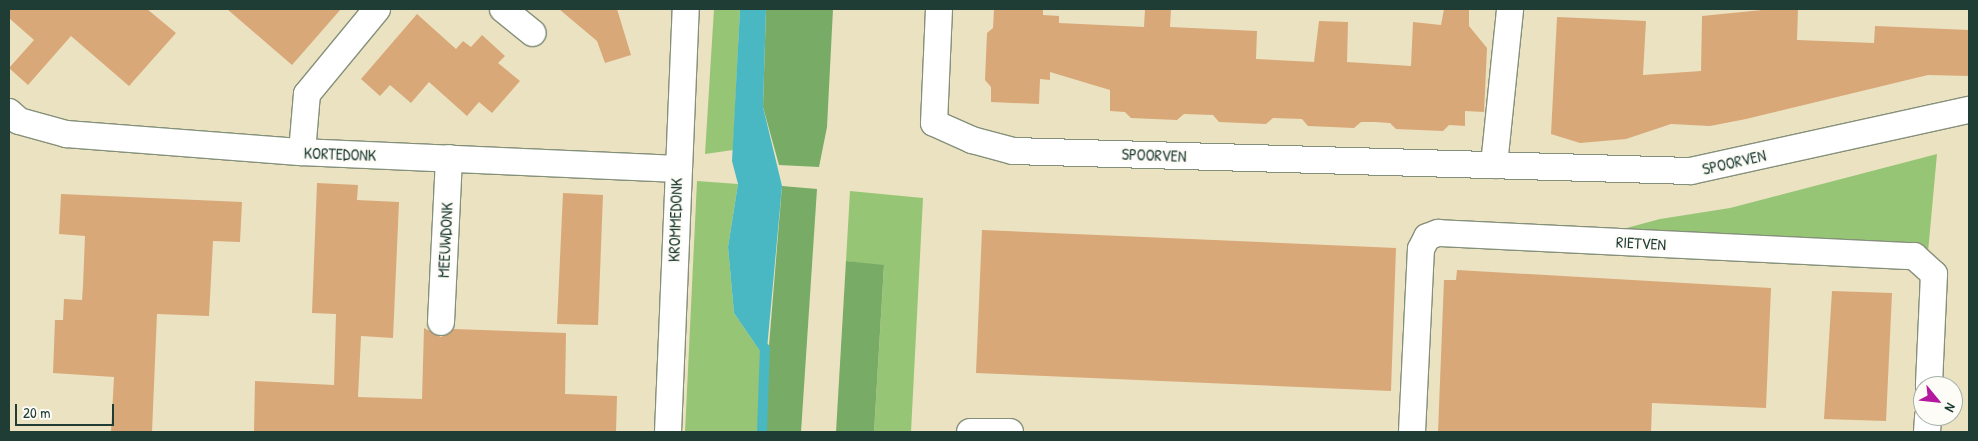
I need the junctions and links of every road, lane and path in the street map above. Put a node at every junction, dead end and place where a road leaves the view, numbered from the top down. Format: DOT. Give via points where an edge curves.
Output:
graph roads {
  1 [pos="377,9"];
  2 [pos="503,9"];
  3 [pos="686,9"];
  4 [pos="939,9"];
  5 [pos="1510,9"];
  6 [pos="533,33"];
  7 [pos="1969,110"];
  8 [pos="9,112"];
  9 [pos="302,152"];
  10 [pos="448,158"];
  11 [pos="1494,165"];
  12 [pos="677,169"];
  13 [pos="441,322"];
  14 [pos="1929,376"];
  15 [pos="668,432"];
  16 [pos="970,432"];
  17 [pos="1010,432"];
  18 [pos="1412,432"];
  1 -- 9 [label="street" via="307,94"];
  2 -- 6 [label="street"];
  3 -- 12 [label="street, KROMMEDONK"];
  4 -- 11 [label="street, SPOORVEN" via="934,123 972,140 1013,151"];
  5 -- 11 [label="street"];
  7 -- 11 [label="street, SPOORVEN" via="1691,171"];
  8 -- 9 [label="street, KORTEDONK" via="19,121 66,134"];
  9 -- 10 [label="street, KORTEDONK"];
  10 -- 12 [label="street, KORTEDONK"];
  10 -- 13 [label="street, MEEUWDONK"];
  12 -- 15 [label="street, KROMMEDONK"];
  14 -- 18 [label="street, RIETVEN" via="1934,274 1914,256 1438,233 1427,237 1420,249"];
  16 -- 17 [label="street"];
}
